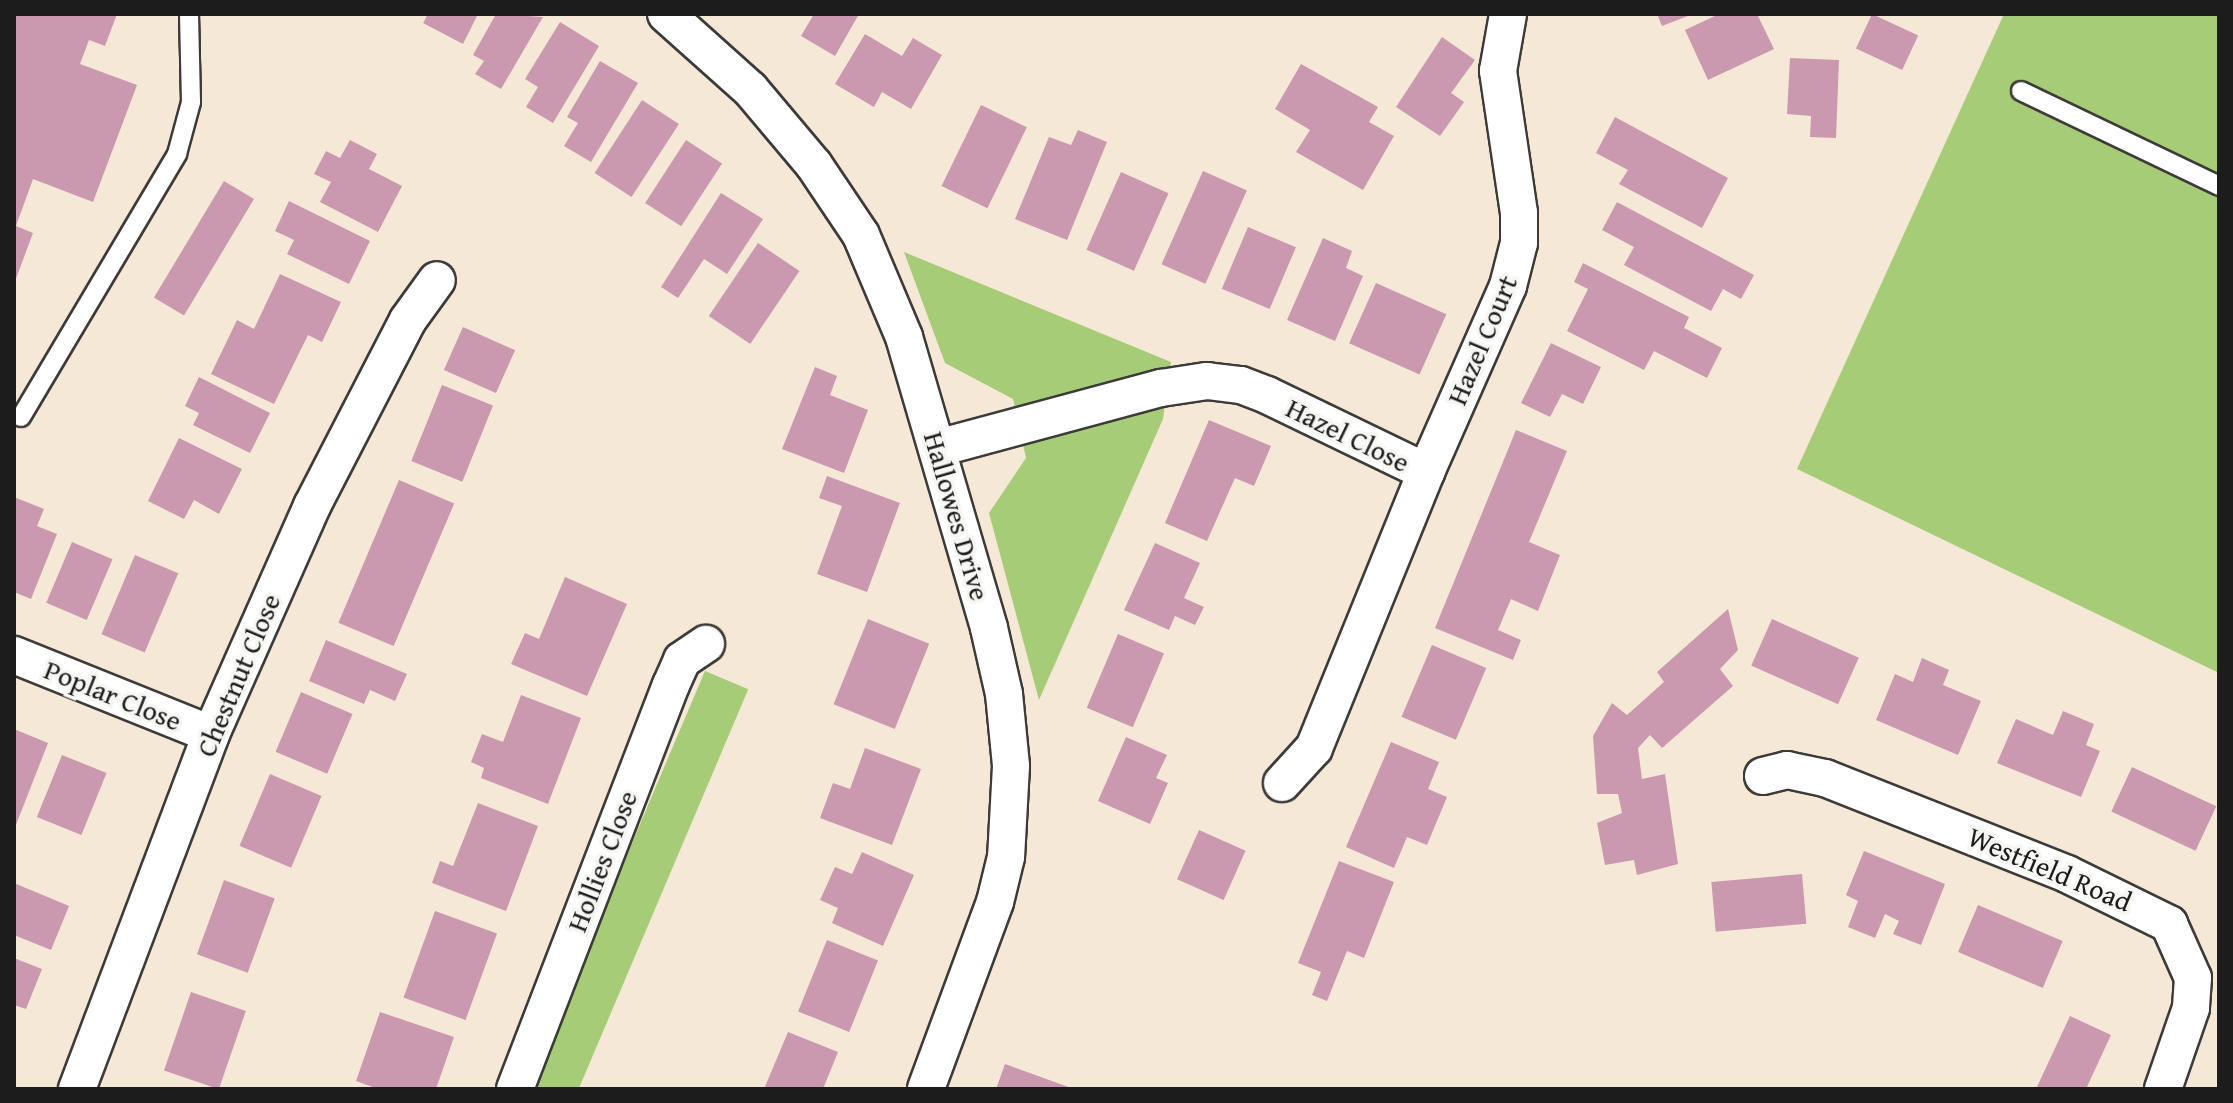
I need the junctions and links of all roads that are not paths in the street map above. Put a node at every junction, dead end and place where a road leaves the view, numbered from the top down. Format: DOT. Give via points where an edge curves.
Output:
graph roads {
  1 [pos="189,14"];
  2 [pos="666,14"];
  3 [pos="1508,14"];
  4 [pos="2021,91"];
  5 [pos="2219,186"];
  6 [pos="437,280"];
  7 [pos="21,417"];
  8 [pos="938,448"];
  9 [pos="1426,472"];
  10 [pos="706,644"];
  11 [pos="14,655"];
  12 [pos="211,734"];
  13 [pos="1763,776"];
  14 [pos="1282,783"];
  15 [pos="77,1089"];
  16 [pos="515,1089"];
  17 [pos="926,1089"];
  18 [pos="2163,1089"];
  1 -- 7 [label="lane" via="191,102 177,154"];
  2 -- 8 [label="street, Hallowes Drive" via="750,89 814,165 861,235 904,337"];
  3 -- 9 [label="street, Hazel Court" via="1498,71 1519,243 1508,286"];
  4 -- 5 [label="lane"];
  6 -- 12 [label="street, Chestnut Close" via="408,320 312,506"];
  8 -- 9 [label="street, Hazel Close" via="1161,388 1207,381 1267,395"];
  8 -- 17 [label="street, Hallowes Drive" via="1004,694 1012,811 995,902"];
  9 -- 14 [label="street, Hazel Close" via="1314,748"];
  10 -- 16 [label="street, Hollies Close" via="682,660 671,685"];
  11 -- 12 [label="street, Poplar Close"];
  12 -- 15 [label="street, Chestnut Close"];
  13 -- 18 [label="street, Westfield Road" via="1787,770 1825,778 2067,874 2169,924 2193,978 2191,1008"];
}
